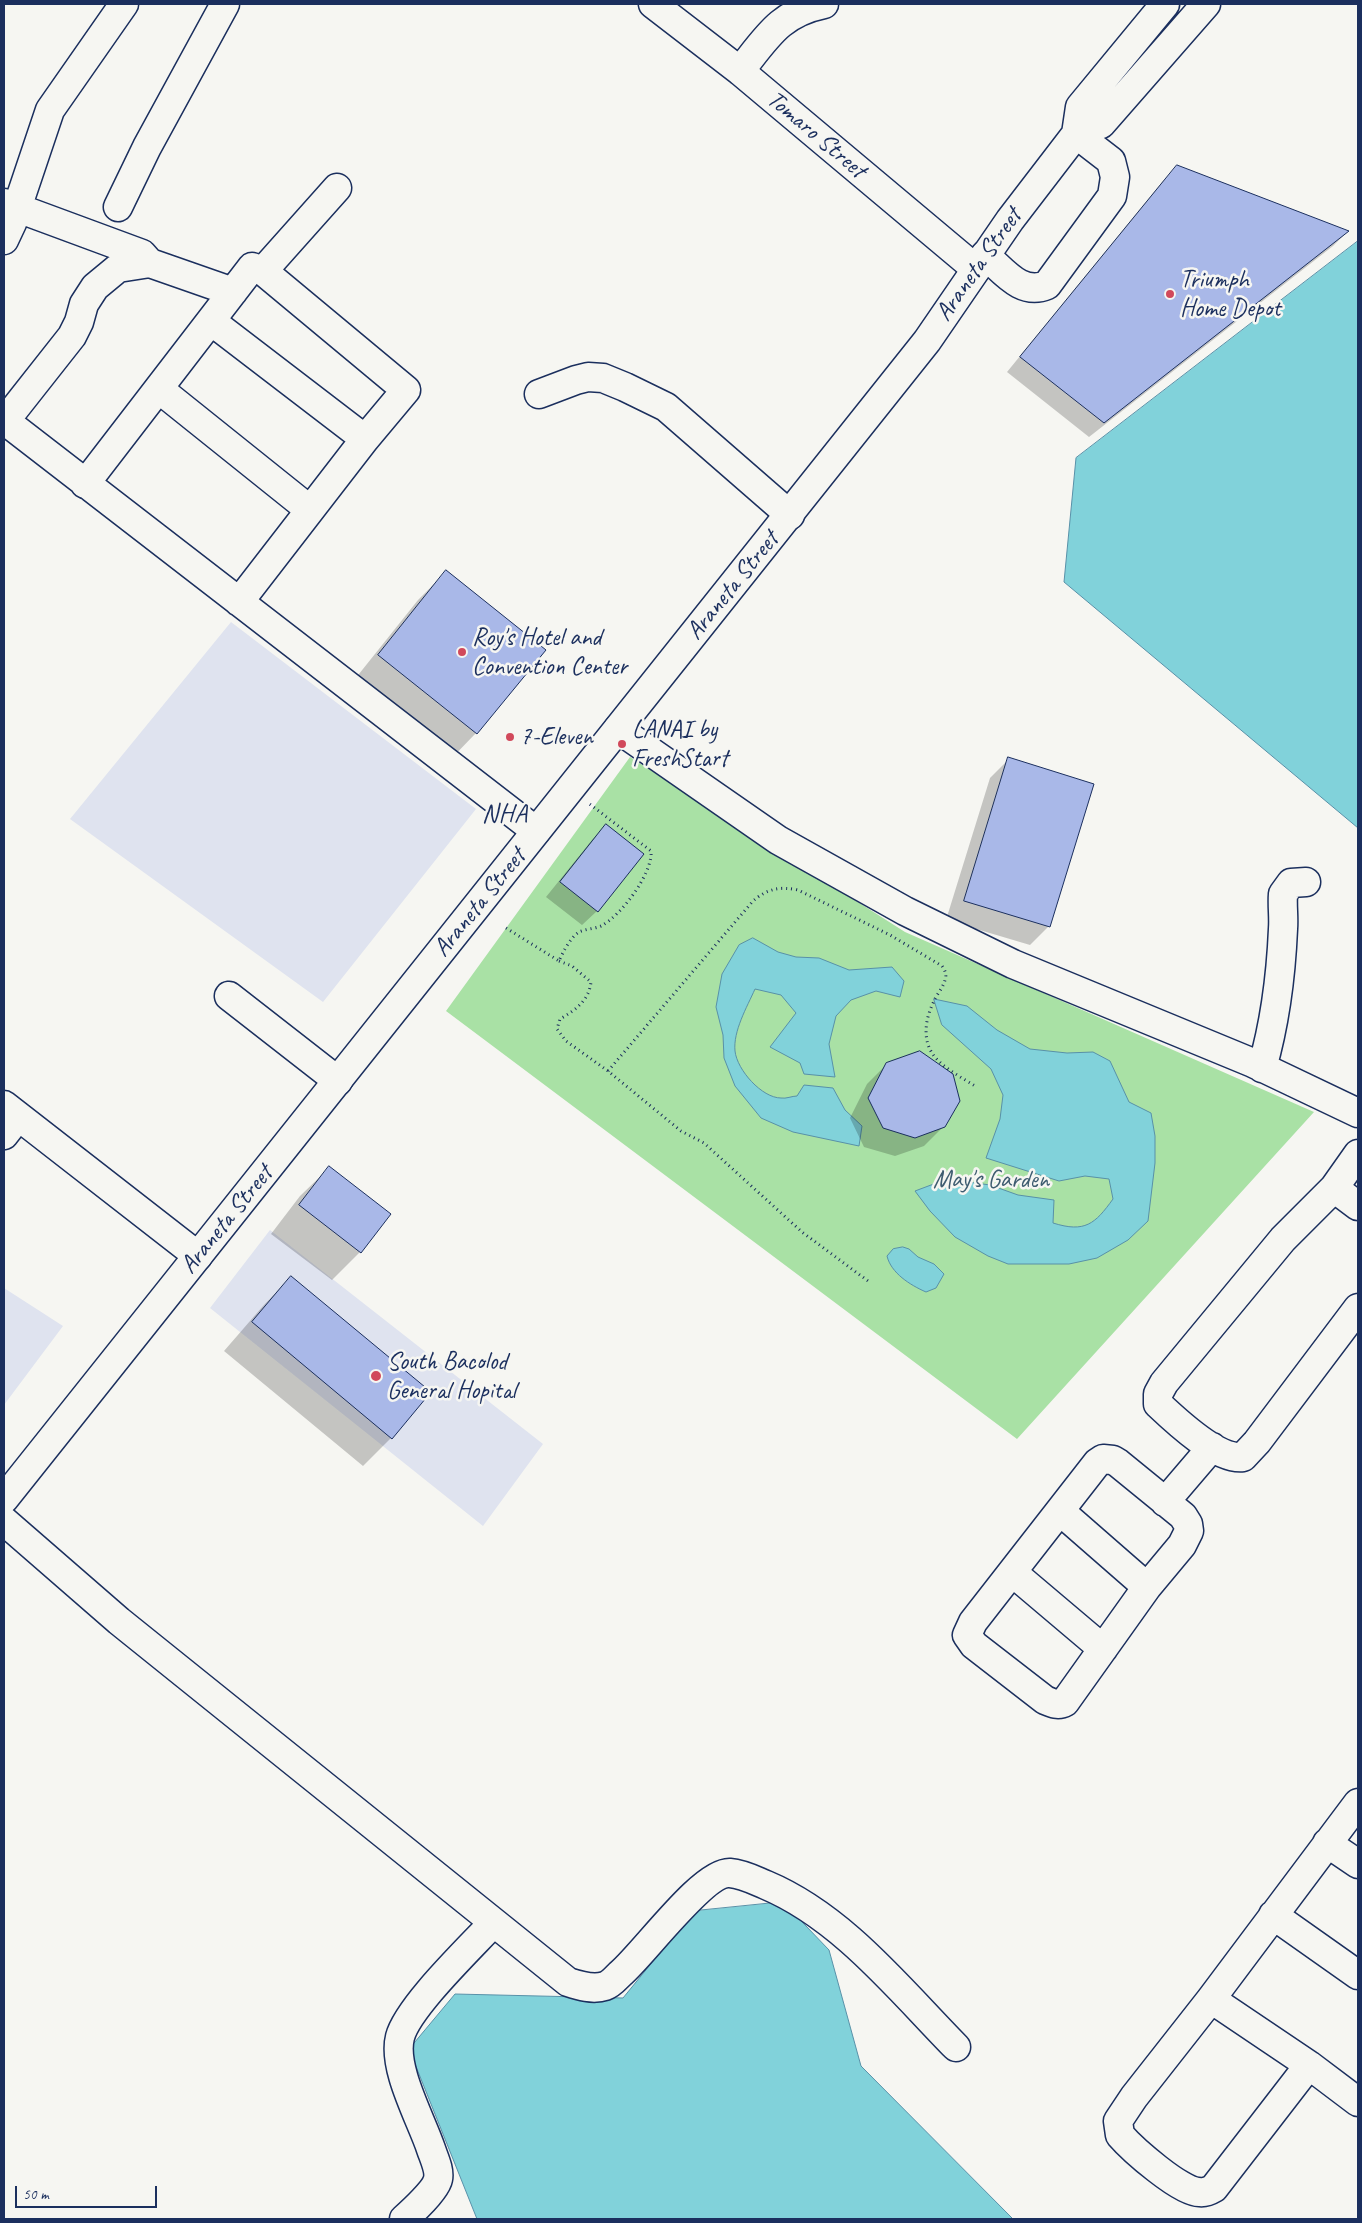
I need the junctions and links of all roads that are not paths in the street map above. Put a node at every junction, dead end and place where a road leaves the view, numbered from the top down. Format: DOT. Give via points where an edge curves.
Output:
graph roads {
  1 [pos="124,4"];
  2 [pos="225,4"];
  3 [pos="653,4"];
  4 [pos="824,4"];
  5 [pos="1165,4"];
  6 [pos="1206,4"];
  7 [pos="740,71"];
  8 [pos="1076,134"];
  9 [pos="337,188"];
  10 [pos="10,205"];
  11 [pos="118,207"];
  12 [pos="4,240"];
  13 [pos="981,262"];
  14 [pos="150,263"];
  15 [pos="263,272"];
  16 [pos="233,292"];
  17 [pos="211,322"];
  18 [pos="159,389"];
  19 [pos="539,394"];
  20 [pos="4,420"];
  21 [pos="364,439"];
  22 [pos="85,484"];
  23 [pos="310,510"];
  24 [pos="790,515"];
  25 [pos="239,602"];
  26 [pos="618,729"];
  27 [pos="536,832"];
  28 [pos="1306,882"];
  29 [pos="229,996"];
  30 [pos="1262,1068"];
  31 [pos="338,1081"];
  32 [pos="1358,1114"];
  33 [pos="9,1119"];
  34 [pos="1358,1154"];
  35 [pos="1334,1188"];
  36 [pos="1358,1206"];
  37 [pos="198,1256"];
  38 [pos="1358,1308"];
  39 [pos="1212,1447"];
  40 [pos="4,1499"];
  41 [pos="1165,1502"];
  42 [pos="1060,1511"];
  43 [pos="4,1521"];
  44 [pos="1012,1572"];
  45 [pos="1147,1586"];
  46 [pos="1103,1649"];
  47 [pos="1358,1803"];
  48 [pos="1327,1843"];
  49 [pos="1358,1864"];
  50 [pos="1273,1915"];
  51 [pos="493,1923"];
  52 [pos="1358,1975"];
  53 [pos="1211,1999"];
  54 [pos="956,2047"];
  55 [pos="1309,2065"];
  56 [pos="1358,2102"];
  57 [pos="404,2219"];
  1 -- 10 [label="street" via="50,110"];
  2 -- 11 [label="street"];
  3 -- 7 [label="street, Tomaro Street"];
  4 -- 7 [label="street" via="787,17"];
  5 -- 8 [label="street, Araneta Street" via="1080,107"];
  6 -- 8 [label="street" via="1101,124"];
  7 -- 13 [label="street, Tomaro Street"];
  8 -- 13 [label="street, Araneta Street"];
  8 -- 13 [label="street, Tomaro Street" via="1111,161 1115,177 1112,196 1047,285 1037,289 1024,288"];
  9 -- 15 [label="street"];
  10 -- 12 [label="street"];
  10 -- 14 [label="street" via="142,254"];
  13 -- 24 [label="street, Araneta Street" via="927,341"];
  14 -- 16 [label="street"];
  14 -- 20 [label="street" via="118,268 95,287 84,304 72,336"];
  15 -- 16 [label="street" via="252,267"];
  15 -- 21 [label="street" via="406,390"];
  16 -- 17 [label="street"];
  17 -- 18 [label="street"];
  17 -- 21 [label="street"];
  18 -- 22 [label="street"];
  18 -- 23 [label="street"];
  19 -- 24 [label="street" via="588,377 602,378 625,387 666,407"];
  20 -- 22 [label="street"];
  21 -- 23 [label="street"];
  22 -- 25 [label="street"];
  23 -- 25 [label="street"];
  24 -- 26 [label="street, Araneta Street"];
  25 -- 27 [label="street"];
  26 -- 27 [label="street, Araneta Street"];
  26 -- 30 [label="street" via="778,840 905,911 1013,964"];
  27 -- 31 [label="street, Araneta Street"];
  28 -- 30 [label="street" via="1291,883 1283,894 1283,928 1274,1010"];
  29 -- 31 [label="street"];
  30 -- 32 [label="street"];
  31 -- 37 [label="street, Araneta Street"];
  33 -- 37 [label="street"];
  34 -- 35 [label="street"];
  35 -- 36 [label="street"];
  35 -- 39 [label="street" via="1283,1239 1158,1394 1158,1404"];
  37 -- 40 [label="street, Araneta Street"];
  38 -- 39 [label="street" via="1247,1454 1236,1458"];
  39 -- 41 [label="street"];
  41 -- 42 [label="street" via="1118,1463 1107,1459 1097,1463"];
  41 -- 45 [label="street" via="1183,1516 1189,1531"];
  42 -- 44 [label="street"];
  42 -- 45 [label="street"];
  43 -- 51 [label="street" via="119,1622"];
  44 -- 46 [label="street"];
  44 -- 46 [label="street" via="969,1630 967,1635 974,1645 1045,1700 1061,1704"];
  45 -- 46 [label="street"];
  47 -- 48 [label="street"];
  48 -- 49 [label="street"];
  48 -- 50 [label="street"];
  50 -- 52 [label="street"];
  50 -- 53 [label="street"];
  51 -- 54 [label="street" via="568,1982 596,1988 607,1985 634,1962 696,1891 714,1878 728,1873 746,1876 810,1908 849,1939"];
  51 -- 57 [label="street" via="418,2007 405,2024 400,2038 402,2074 422,2122 438,2177 435,2186"];
  53 -- 55 [label="street"];
  53 -- 55 [label="street" via="1118,2122 1120,2136 1125,2141 1188,2190 1207,2192 1214,2188"];
  55 -- 56 [label="street"];
}
